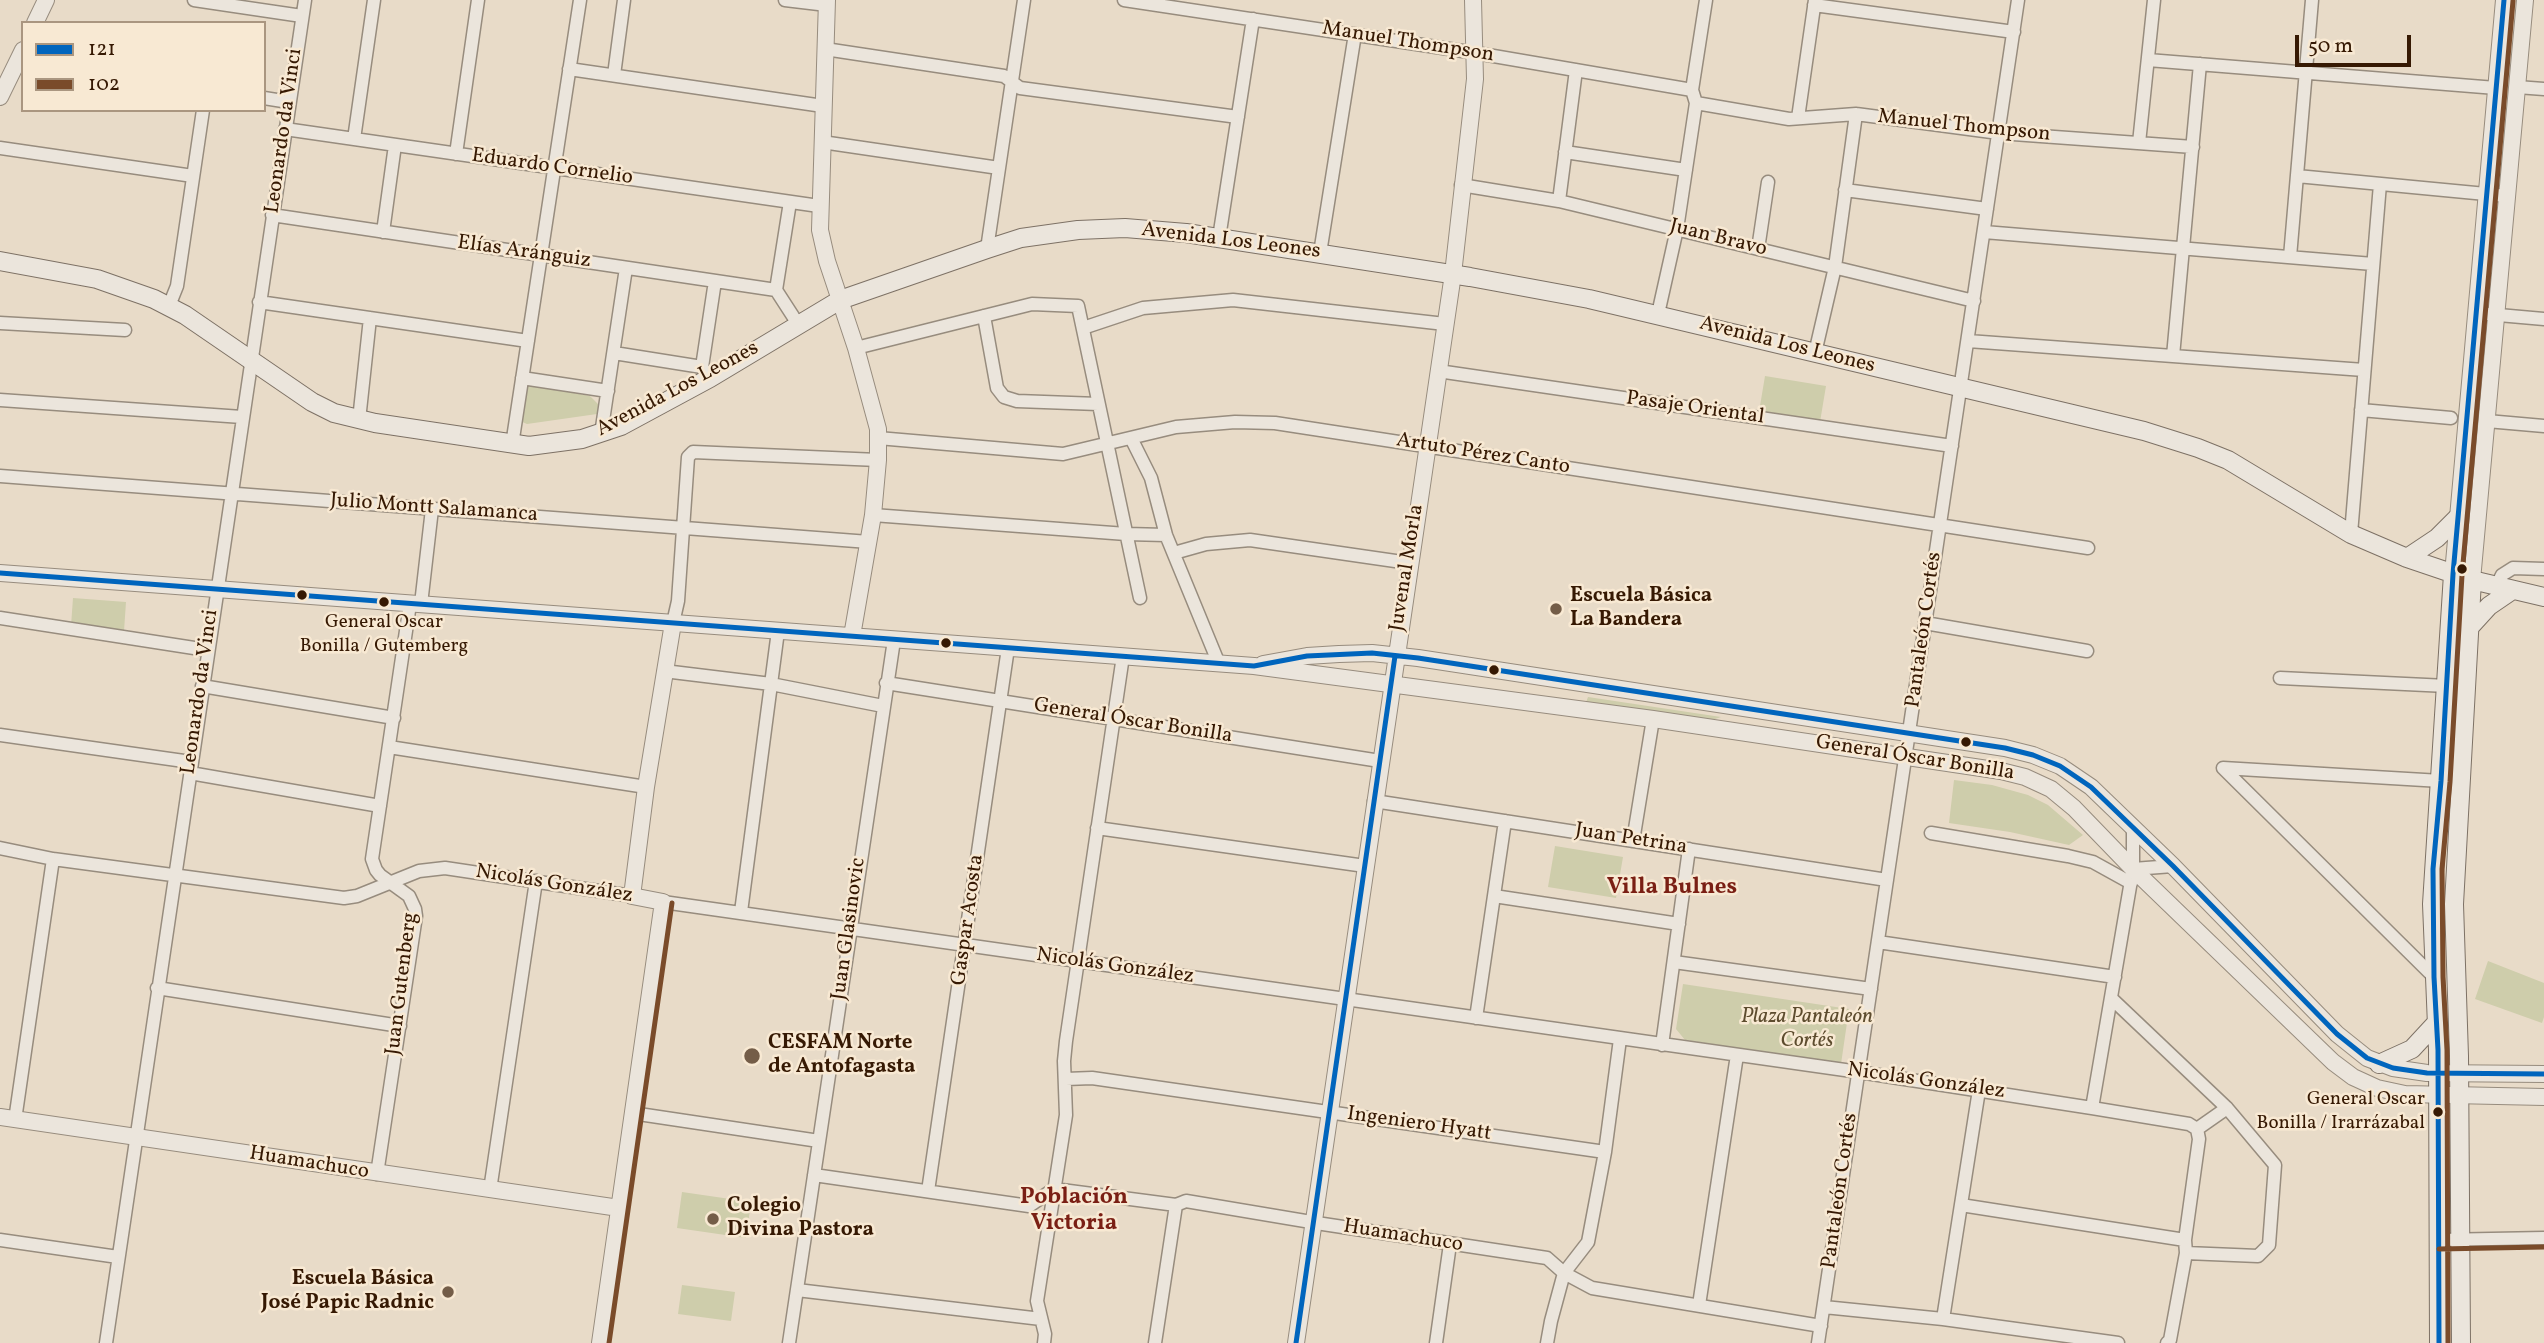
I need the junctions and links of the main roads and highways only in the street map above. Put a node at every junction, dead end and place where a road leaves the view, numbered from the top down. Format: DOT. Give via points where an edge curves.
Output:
graph roads {
  1 [pos="0,261"];
  2 [pos="2458,517"];
  3 [pos="2407,558"];
  4 [pos="2453,574"];
  5 [pos="2472,580"];
  6 [pos="2504,589"];
  7 [pos="2544,597"];
  8 [pos="2468,629"];
  9 [pos="2437,1022"];
  10 [pos="2378,1064"];
  11 [pos="2439,1343"];
  12 [pos="2461,1343"];
  1 -- 3 [label="main road, Avenida Los Leones" via="97,279 169,306 334,413 512,445 562,443 601,434 840,300 987,249 1049,233 1101,228 1186,233 1556,292 2144,431 2228,460 2351,534"];
  2 -- 3 [label="main road"];
  3 -- 4 [label="main road, Avenida Los Leones"];
  4 -- 5 [label="main road, Avenida Los Leones"];
  4 -- 9 [label="main road" via="2433,869"];
  5 -- 6 [label="main road, Avenida Los Leones"];
  5 -- 8 [label="main road"];
  6 -- 7 [label="main road, Avenida Los Leones"];
  6 -- 8 [label="main road"];
  8 -- 12 [label="main road" via="2454,904"];
  9 -- 10 [label="main road" via="2412,1049"];
  9 -- 11 [label="main road"];
}
